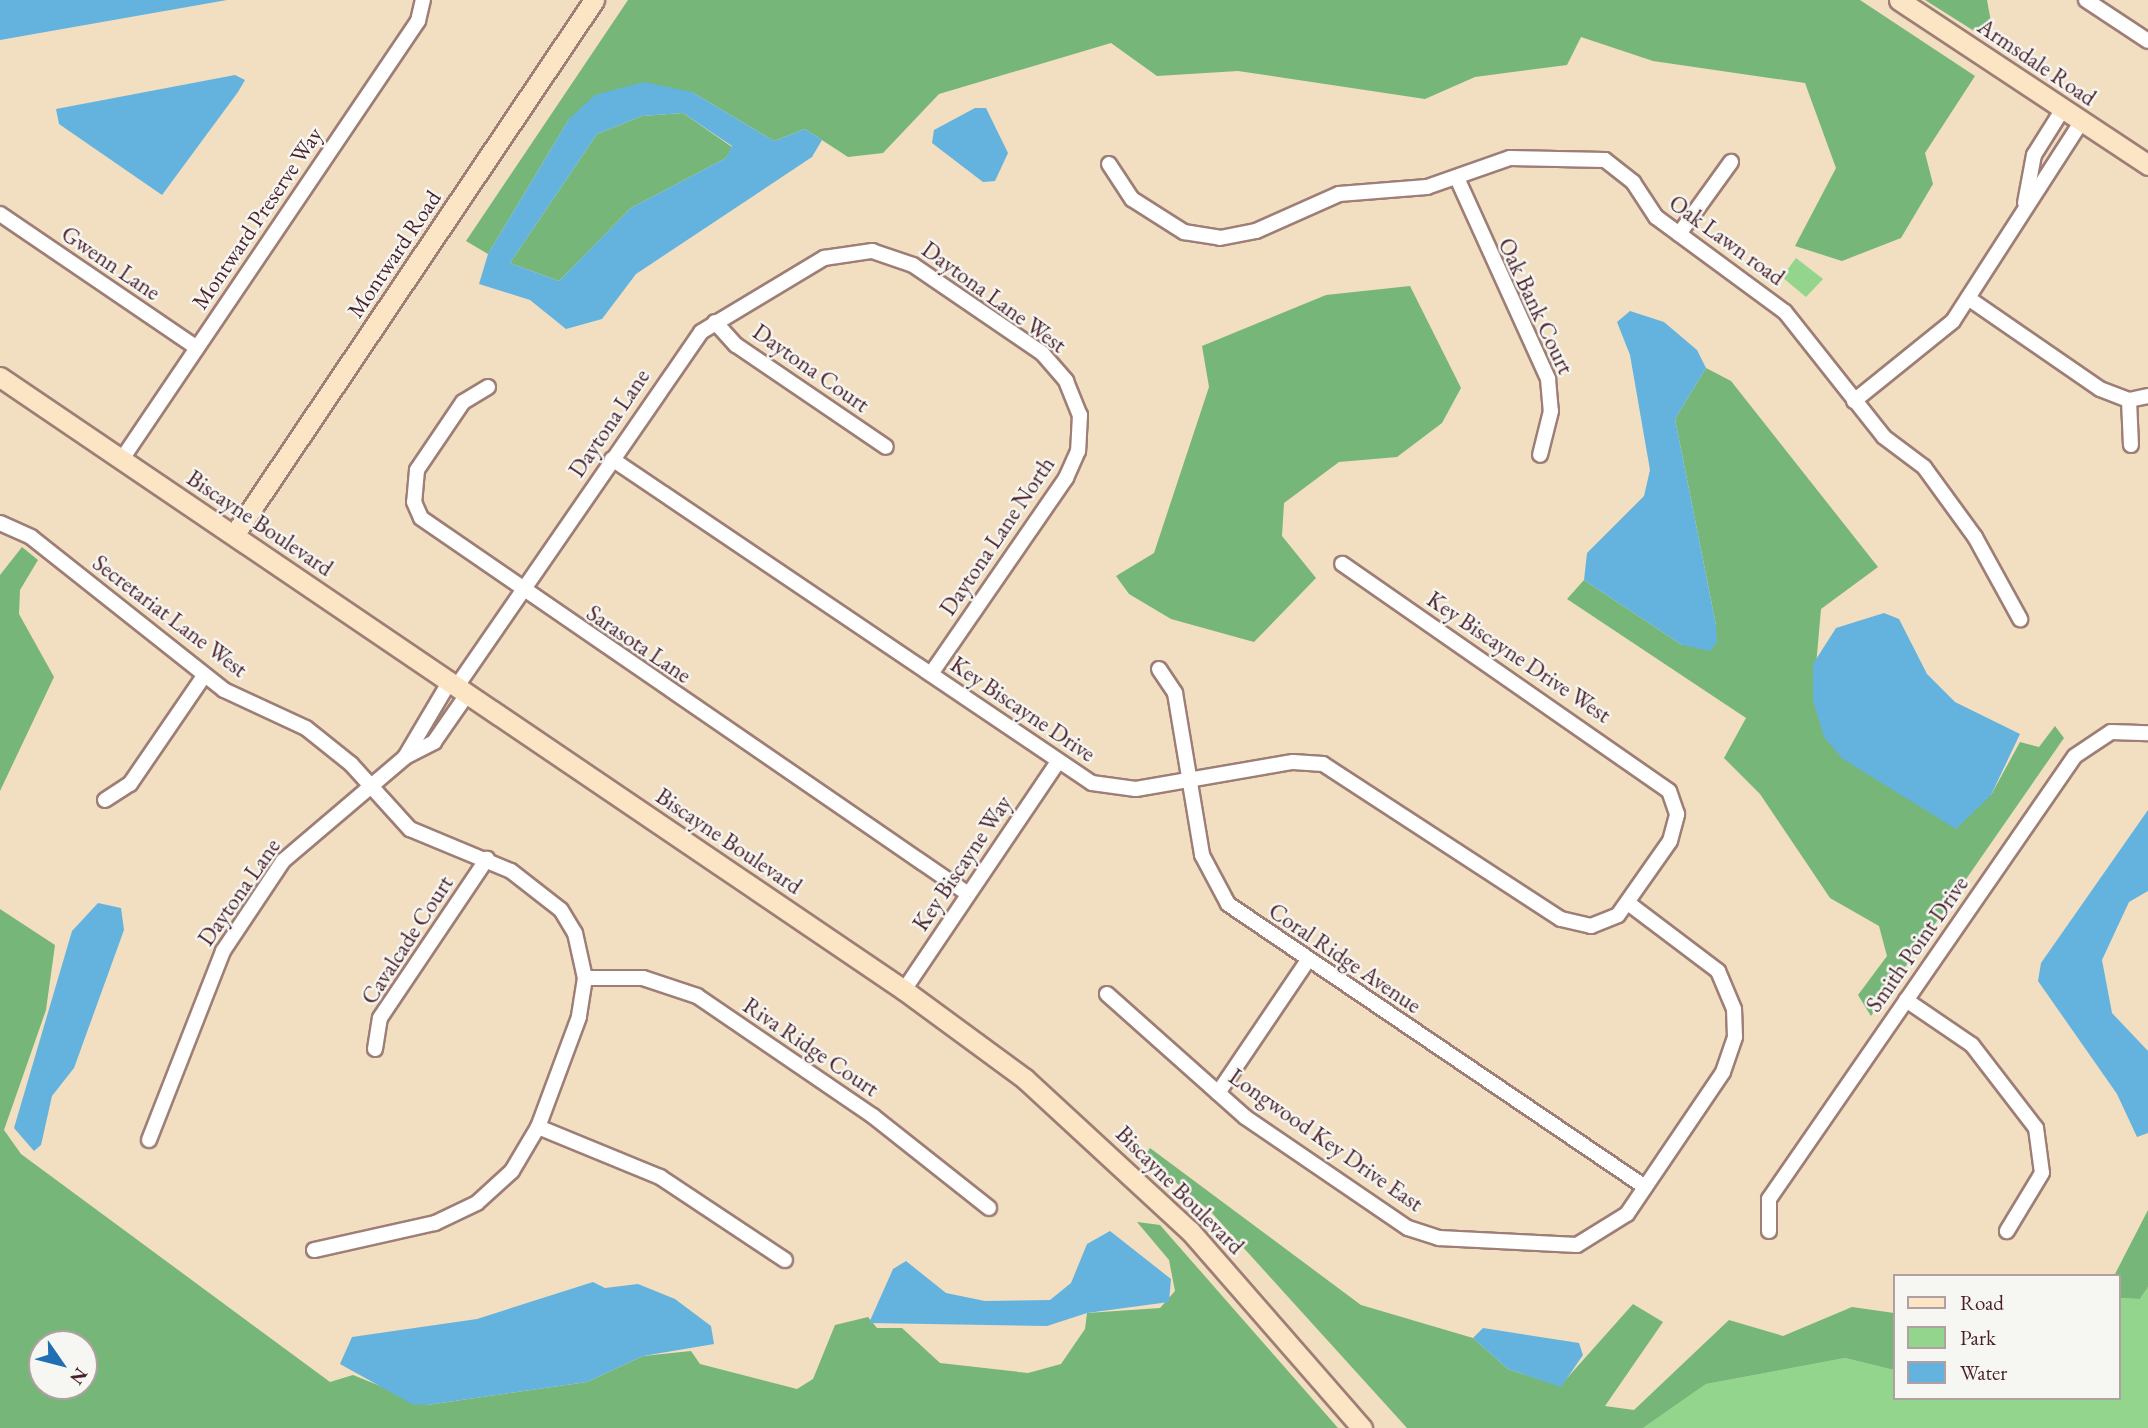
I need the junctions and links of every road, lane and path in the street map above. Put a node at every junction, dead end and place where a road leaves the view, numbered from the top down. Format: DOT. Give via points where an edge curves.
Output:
graph roads {
  1 [pos="423,0"];
  2 [pos="594,0"];
  3 [pos="1899,0"];
  4 [pos="2086,0"];
  5 [pos="2148,41"];
  6 [pos="2063,109"];
  7 [pos="2082,121"];
  8 [pos="1731,162"];
  9 [pos="1109,164"];
  10 [pos="2148,165"];
  11 [pos="1457,178"];
  12 [pos="2023,212"];
  13 [pos="0,215"];
  14 [pos="1679,234"];
  15 [pos="855,252"];
  16 [pos="1968,299"];
  17 [pos="715,321"];
  18 [pos="197,348"];
  19 [pos="0,377"];
  20 [pos="488,387"];
  21 [pos="2148,396"];
  22 [pos="2130,400"];
  23 [pos="1854,401"];
  24 [pos="1080,415"];
  25 [pos="2132,445"];
  26 [pos="886,447"];
  27 [pos="1540,455"];
  28 [pos="122,459"];
  29 [pos="612,459"];
  30 [pos="0,523"];
  31 [pos="234,535"];
  32 [pos="1342,564"];
  33 [pos="522,592"];
  34 [pos="2020,619"];
  35 [pos="1159,669"];
  36 [pos="931,674"];
  37 [pos="204,676"];
  38 [pos="458,687"];
  39 [pos="2148,733"];
  40 [pos="405,757"];
  41 [pos="1058,762"];
  42 [pos="1190,780"];
  43 [pos="372,787"];
  44 [pos="105,800"];
  45 [pos="487,859"];
  46 [pos="968,894"];
  47 [pos="1628,903"];
  48 [pos="1308,960"];
  49 [pos="585,978"];
  50 [pos="904,990"];
  51 [pos="1107,994"];
  52 [pos="1906,1000"];
  53 [pos="375,1049"];
  54 [pos="1218,1093"];
  55 [pos="538,1126"];
  56 [pos="149,1140"];
  57 [pos="1645,1187"];
  58 [pos="989,1208"];
  59 [pos="1769,1231"];
  60 [pos="2007,1231"];
  61 [pos="314,1250"];
  62 [pos="785,1260"];
  63 [pos="1362,1428"];
  1 -- 18 [label="street, Montward Preserve Way" via="418,21"];
  2 -- 31 [label="street, Montward Road"];
  3 -- 6 [label="street, Armsdale Road"];
  4 -- 5 [label="street"];
  6 -- 7 [label="street, Armsdale Road"];
  6 -- 12 [label="street" via="2034,155"];
  7 -- 10 [label="street, Armsdale Road"];
  7 -- 12 [label="street"];
  8 -- 14 [label="street"];
  9 -- 11 [label="street, Oak Lawn road" via="1132,199 1184,232 1220,238 1256,230 1339,194"];
  11 -- 14 [label="street, Oak Lawn road" via="1510,158 1589,155 1621,169 1645,205"];
  11 -- 27 [label="street, Oak Bank Court" via="1548,379 1551,411"];
  12 -- 16 [label="street"];
  13 -- 18 [label="street, Gwenn Lane"];
  14 -- 23 [label="street, Oak Lawn road" via="1785,312"];
  15 -- 17 [label="street, Daytona Lane" via="824,258"];
  15 -- 24 [label="street, Daytona Lane West" via="902,259 1042,354 1066,381"];
  16 -- 22 [label="street" via="2100,389"];
  16 -- 23 [label="street" via="1934,338"];
  17 -- 26 [label="street, Daytona Court" via="736,345"];
  17 -- 29 [label="street, Daytona Lane" via="689,345"];
  18 -- 28 [label="street, Montward Preserve Way"];
  19 -- 28 [label="street, Biscayne Boulevard"];
  20 -- 33 [label="street, Sarasota Lane" via="463,402 417,470 414,502 433,530"];
  21 -- 22 [label="street"];
  22 -- 25 [label="street"];
  23 -- 34 [label="street, Oak Lawn road" via="1884,437 1924,467 1965,521"];
  24 -- 36 [label="street, Daytona Lane North" via="1077,451 1066,478"];
  28 -- 31 [label="street, Biscayne Boulevard"];
  29 -- 33 [label="street, Daytona Lane"];
  29 -- 36 [label="street, Key Biscayne Drive"];
  30 -- 37 [label="street, Secretariat Lane West" via="31,537"];
  31 -- 38 [label="street, Biscayne Boulevard"];
  32 -- 47 [label="street, Key Biscayne Drive West" via="1669,791 1675,828"];
  33 -- 38 [label="street, Daytona Lane"];
  33 -- 46 [label="street, Sarasota Lane"];
  35 -- 42 [label="street, Coral Ridge Avenue" via="1175,693"];
  36 -- 41 [label="street, Key Biscayne Drive"];
  37 -- 43 [label="street, Secretariat Lane West" via="306,728"];
  37 -- 44 [label="street" via="130,784"];
  38 -- 40 [label="street"];
  38 -- 40 [label="street, Daytona Lane" via="434,742"];
  38 -- 50 [label="street, Biscayne Boulevard"];
  39 -- 52 [label="street, Smith Point Drive" via="2110,732 2075,756"];
  40 -- 43 [label="street, Daytona Lane"];
  41 -- 42 [label="street, Key Biscayne Drive" via="1092,783 1120,790"];
  41 -- 46 [label="street, Key Biscayne Way"];
  42 -- 47 [label="street, Key Biscayne Drive" via="1293,762 1335,768 1561,919 1591,926"];
  42 -- 48 [label="street, Coral Ridge Avenue" via="1202,855 1217,891"];
  43 -- 45 [label="street, Secretariat Lane West" via="410,829"];
  43 -- 56 [label="street, Daytona Lane" via="289,855 231,937"];
  45 -- 49 [label="street, Secretariat Lane West" via="561,910 575,933"];
  45 -- 53 [label="street, Cavalcade Court" via="380,1018"];
  46 -- 50 [label="street, Key Biscayne Way"];
  47 -- 57 [label="street" via="1701,954 1729,991 1733,1048"];
  48 -- 54 [label="street"];
  48 -- 57 [label="street, Coral Ridge Avenue"];
  49 -- 55 [label="street" via="579,1017"];
  49 -- 58 [label="street, Riva Ridge Court" via="643,978 697,996 873,1116"];
  50 -- 63 [label="street, Biscayne Boulevard" via="1025,1079 1143,1184"];
  51 -- 54 [label="street, Longwood Key Drive East"];
  52 -- 59 [label="street, Smith Point Drive" via="1769,1199"];
  52 -- 60 [label="street" via="1972,1045 2036,1128 2042,1173"];
  54 -- 57 [label="street, Longwood Key Drive East" via="1423,1235 1560,1247 1594,1239 1626,1214"];
  55 -- 61 [label="street" via="512,1171 457,1214"];
  55 -- 62 [label="street" via="660,1177"];
}
